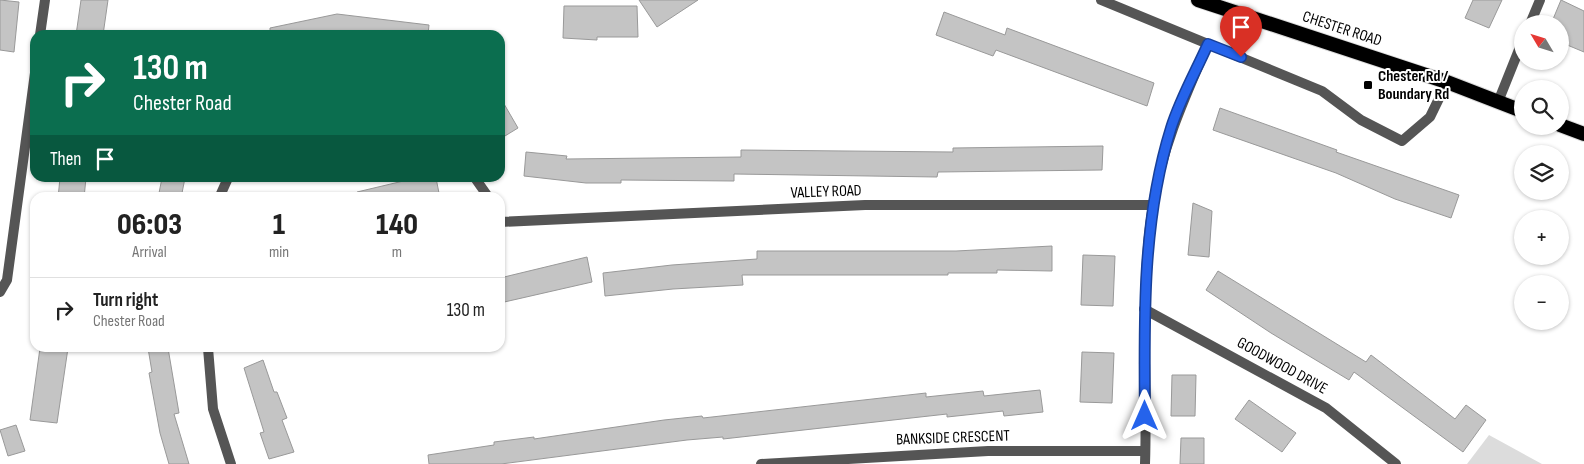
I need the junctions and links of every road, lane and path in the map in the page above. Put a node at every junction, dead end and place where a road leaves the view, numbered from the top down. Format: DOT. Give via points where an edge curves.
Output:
graph roads {
  1 [pos="45,0"];
  2 [pos="1101,0"];
  3 [pos="1198,0"];
  4 [pos="1540,0"];
  5 [pos="1534,15"];
  6 [pos="41,30"];
  7 [pos="1208,44"];
  8 [pos="1514,62"];
  9 [pos="1447,82"];
  10 [pos="1498,102"];
  11 [pos="1514,108"];
  12 [pos="30,111"];
  13 [pos="1569,128"];
  14 [pos="1584,134"];
  15 [pos="1153,205"];
  16 [pos="505,219"];
  17 [pos="0,292"];
  18 [pos="1144,309"];
  19 [pos="208,352"];
  20 [pos="1145,451"];
  21 [pos="231,464"];
  22 [pos="761,464"];
  23 [pos="1145,464"];
  24 [pos="1396,464"];
  1 -- 6 [label="street"];
  2 -- 7 [label="street"];
  3 -- 9 [label="highway, CHESTER ROAD"];
  4 -- 5 [label="street"];
  7 -- 9 [label="street" via="1322,91 1362,120 1402,141 1430,117"];
  7 -- 15 [label="street" via="1172,126"];
  8 -- 10 [label="street"];
  9 -- 10 [label="highway, CHESTER ROAD"];
  10 -- 11 [label="highway, CHESTER ROAD"];
  12 -- 17 [label="street" via="7,280"];
  13 -- 14 [label="highway"];
  15 -- 16 [label="street, VALLEY ROAD" via="865,205"];
  15 -- 18 [label="street"];
  18 -- 20 [label="street"];
  18 -- 24 [label="street, GOODWOOD DRIVE" via="1326,408"];
  19 -- 21 [label="street" via="213,409"];
  20 -- 22 [label="street, BANKSIDE CRESCENT" via="988,451"];
  20 -- 23 [label="street"];
}
